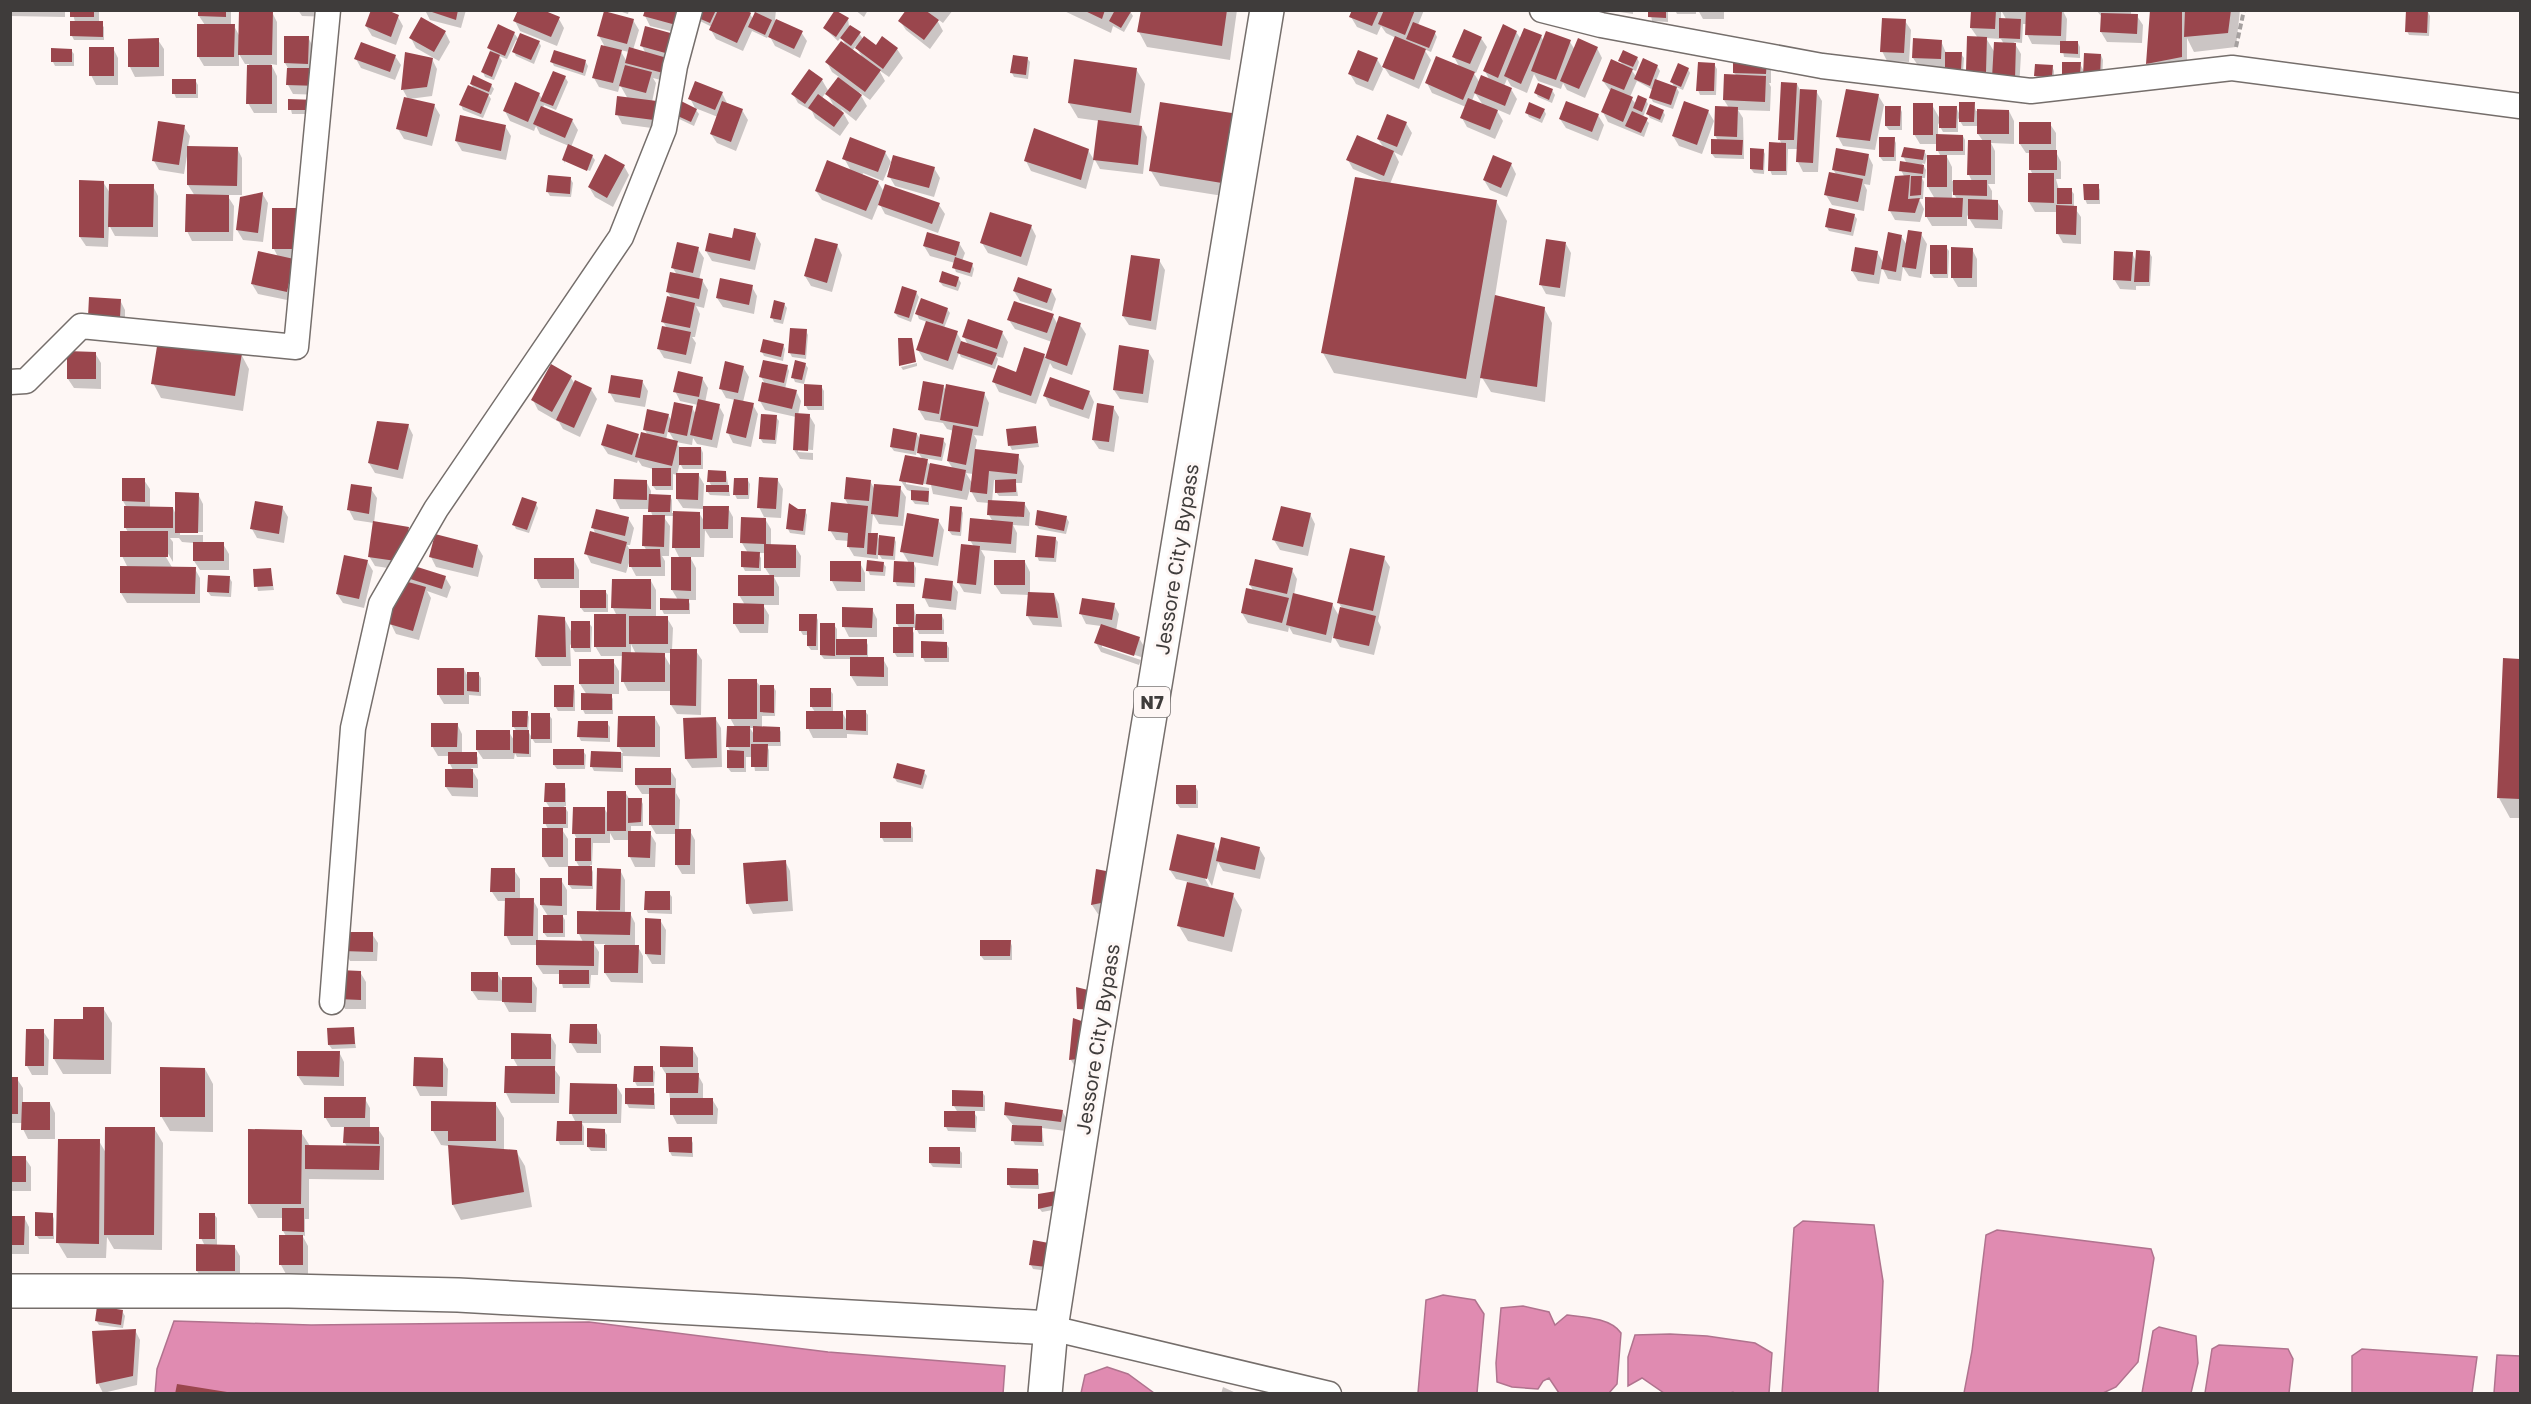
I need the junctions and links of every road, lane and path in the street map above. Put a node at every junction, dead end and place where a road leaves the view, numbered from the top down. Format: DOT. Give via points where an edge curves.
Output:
graph roads {
  1 [pos="328,10"];
  2 [pos="690,10"];
  3 [pos="1267,10"];
  4 [pos="1542,10"];
  5 [pos="2244,10"];
  6 [pos="2232,68"];
  7 [pos="2520,106"];
  8 [pos="10,382"];
  9 [pos="332,1002"];
  10 [pos="10,1291"];
  11 [pos="1050,1328"];
  12 [pos="1045,1394"];
  13 [pos="1329,1394"];
  1 -- 8 [label="street" via="296,347 81,326 26,381"];
  2 -- 9 [label="street" via="664,129 621,237 436,509 381,604 353,728"];
  3 -- 11 [label="main road, Jessore City Bypass / N7"];
  4 -- 6 [label="street" via="1601,26 1822,66 2031,91"];
  5 -- 6 [label="path"];
  6 -- 7 [label="street"];
  10 -- 11 [label="main road" via="458,1295"];
  11 -- 12 [label="main road, Jessore City Bypass / N7"];
  11 -- 13 [label="street"];
}
